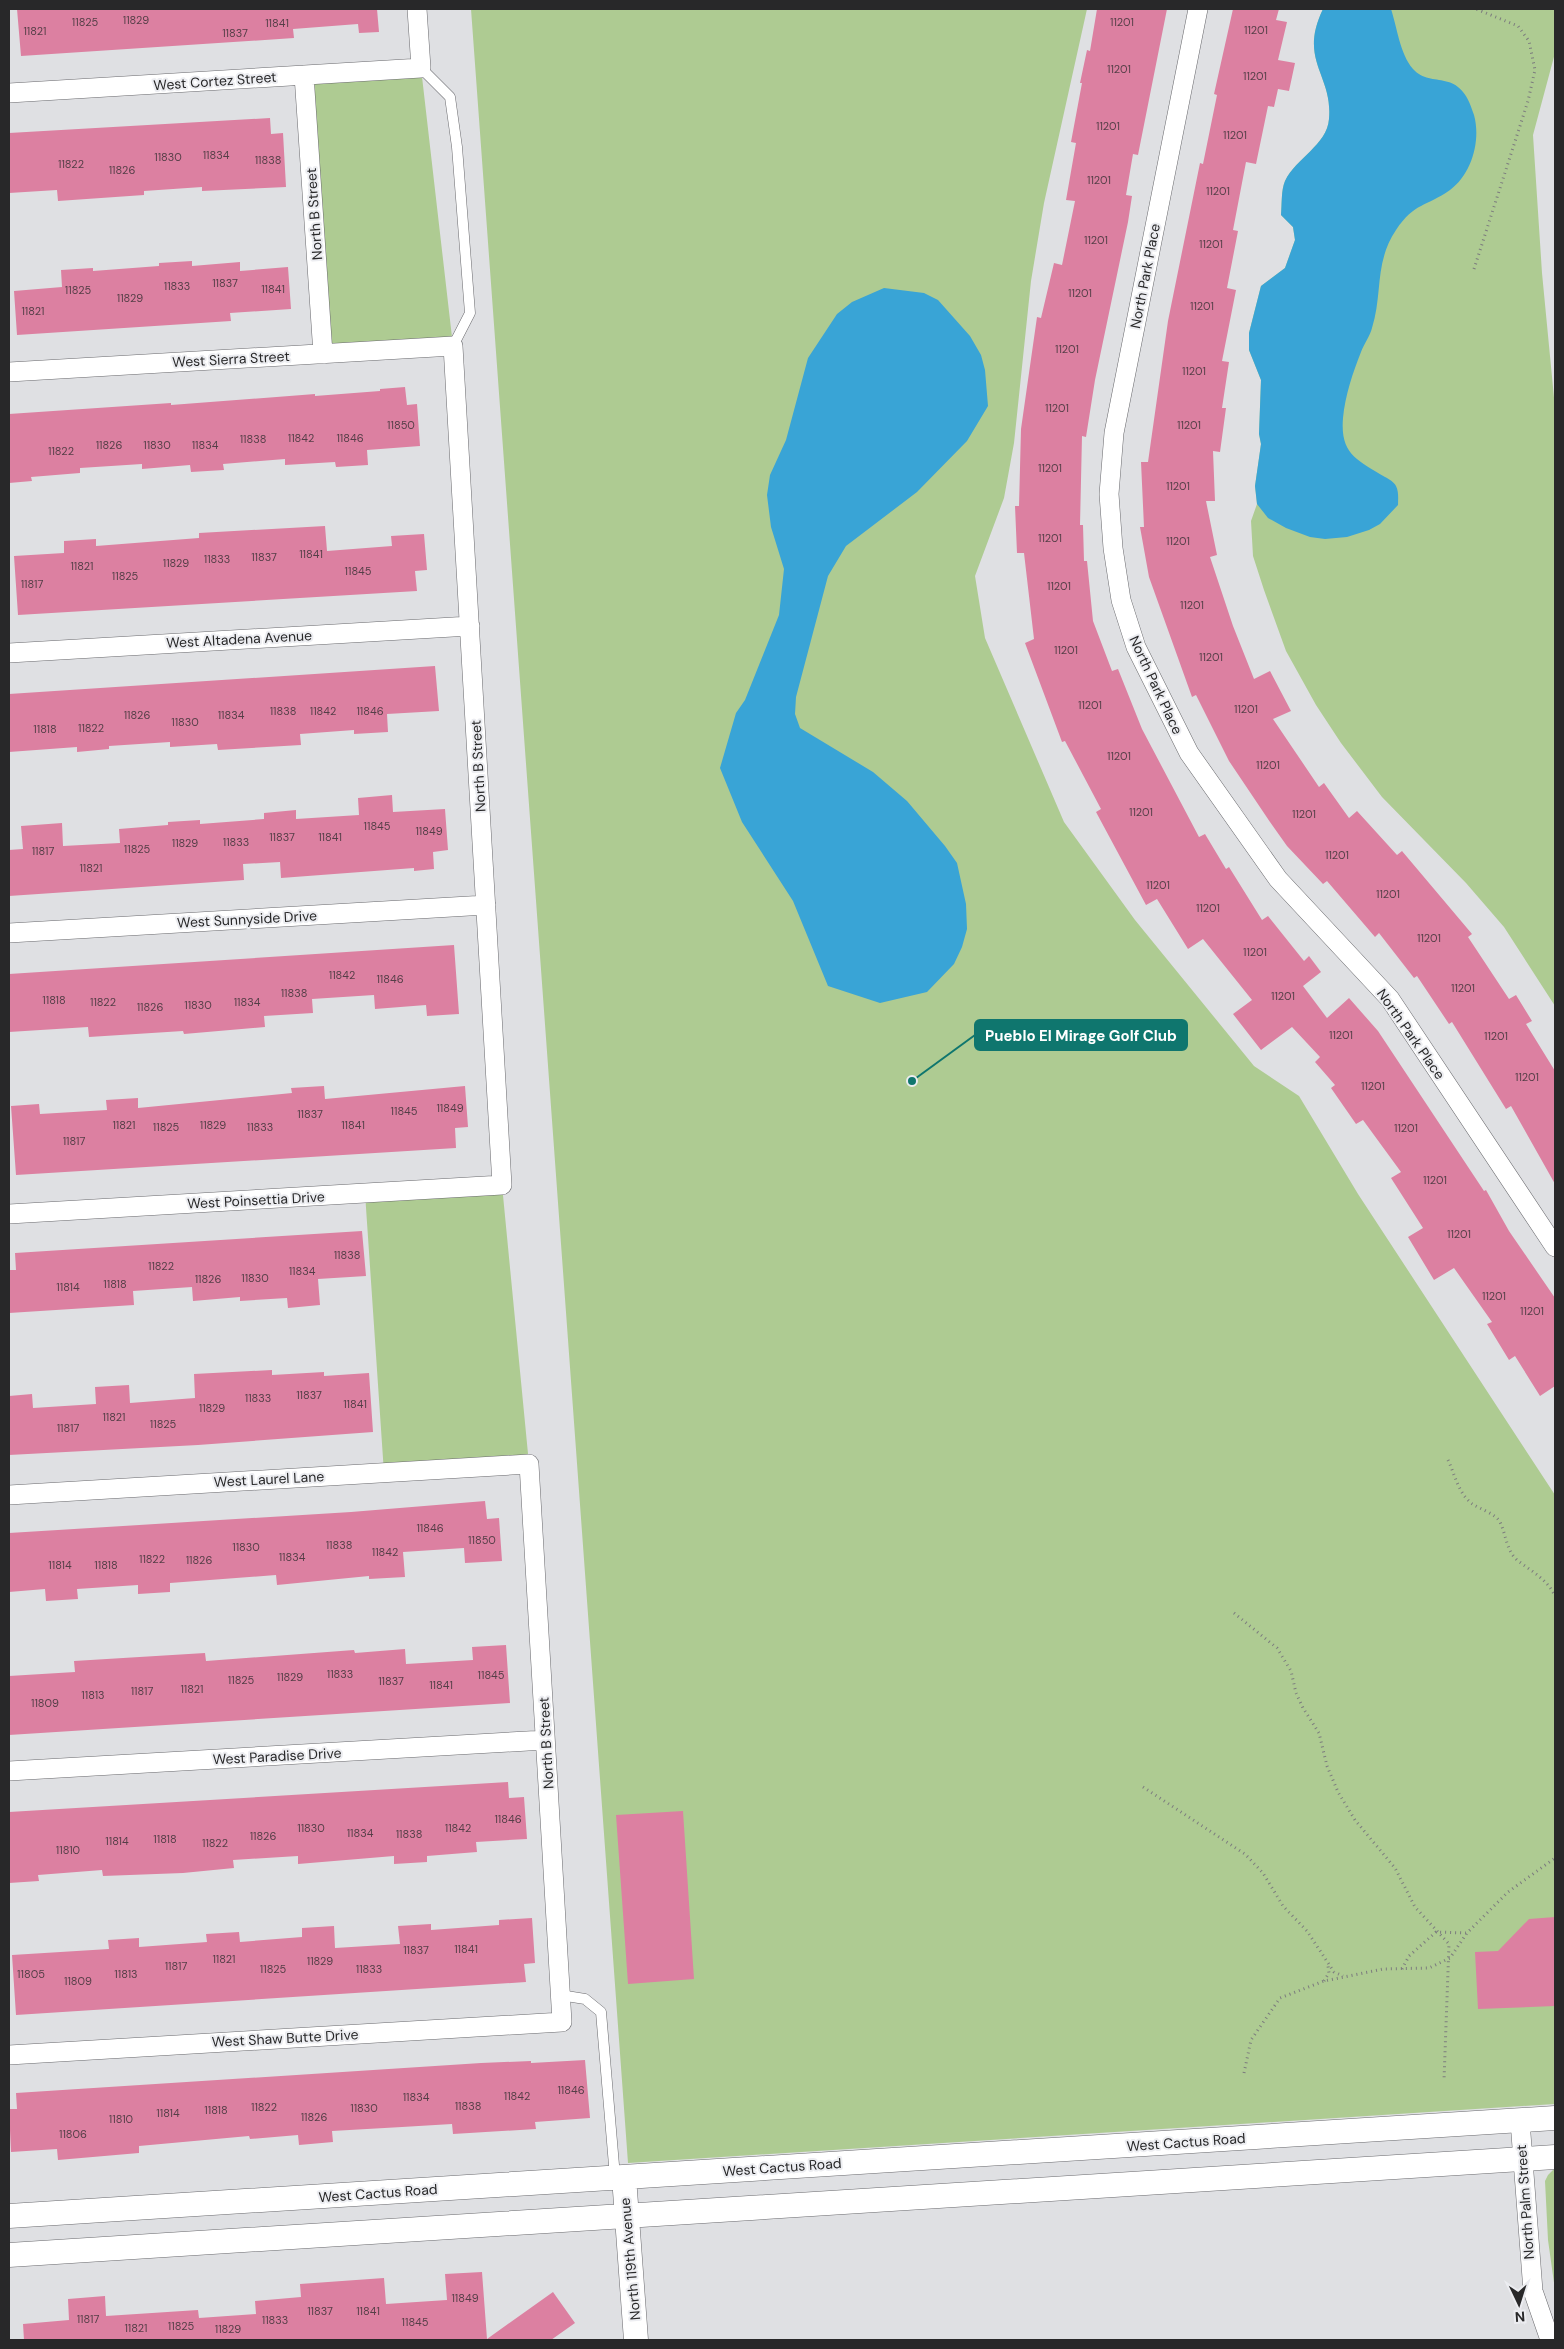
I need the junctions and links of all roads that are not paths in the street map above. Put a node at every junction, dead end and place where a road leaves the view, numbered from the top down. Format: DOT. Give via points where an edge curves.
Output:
graph roads {
  1 [pos="417,9"];
  2 [pos="1198,9"];
  3 [pos="421,68"];
  4 [pos="304,75"];
  5 [pos="9,93"];
  6 [pos="453,346"];
  7 [pos="323,354"];
  8 [pos="9,372"];
  9 [pos="470,626"];
  10 [pos="9,653"];
  11 [pos="486,905"];
  12 [pos="9,934"];
  13 [pos="502,1185"];
  14 [pos="9,1214"];
  15 [pos="1555,1247"];
  16 [pos="529,1464"];
  17 [pos="9,1495"];
  18 [pos="545,1740"];
  19 [pos="9,1771"];
  20 [pos="560,1995"];
  21 [pos="562,2022"];
  22 [pos="9,2054"];
  23 [pos="1555,2118"];
  24 [pos="1520,2121"];
  25 [pos="1555,2157"];
  26 [pos="1522,2159"];
  27 [pos="620,2177"];
  28 [pos="9,2216"];
  29 [pos="627,2216"];
  30 [pos="9,2254"];
  31 [pos="636,2340"];
  32 [pos="1550,2340"];
  1 -- 3 [label="street"];
  2 -- 15 [label="street, North Park Place" via="1114,434 1110,494 1113,548 1121,600 1136,647 1189,753 1278,879 1390,998"];
  3 -- 4 [label="street, West Cortez Street"];
  3 -- 6 [label="lane" via="450,97 457,148 470,313"];
  4 -- 5 [label="street, West Cortez Street"];
  4 -- 7 [label="street, North B Street"];
  6 -- 7 [label="street, West Sierra Street"];
  6 -- 9 [label="street, North B Street"];
  7 -- 8 [label="street, West Sierra Street"];
  9 -- 10 [label="street, West Altadena Avenue"];
  9 -- 11 [label="street, North B Street"];
  11 -- 12 [label="street, West Sunnyside Drive"];
  11 -- 13 [label="street, North B Street"];
  13 -- 14 [label="street, West Poinsettia Drive"];
  16 -- 17 [label="street, West Laurel Lane"];
  16 -- 18 [label="street, North B Street"];
  18 -- 19 [label="street, West Paradise Drive"];
  18 -- 20 [label="street, North B Street"];
  20 -- 21 [label="street, North B Street"];
  20 -- 27 [label="lane" via="585,2000 602,2012"];
  21 -- 22 [label="street, West Shaw Butte Drive"];
  23 -- 24 [label="street, West Cactus Road"];
  24 -- 26 [label="street, North Palm Street"];
  24 -- 27 [label="street, West Cactus Road"];
  25 -- 26 [label="street"];
  26 -- 29 [label="street"];
  26 -- 32 [label="street, North Palm Street" via="1533,2291"];
  27 -- 28 [label="street, West Cactus Road"];
  27 -- 29 [label="street, North 119th Avenue"];
  29 -- 30 [label="street"];
  29 -- 31 [label="street, North 119th Avenue"];
}
